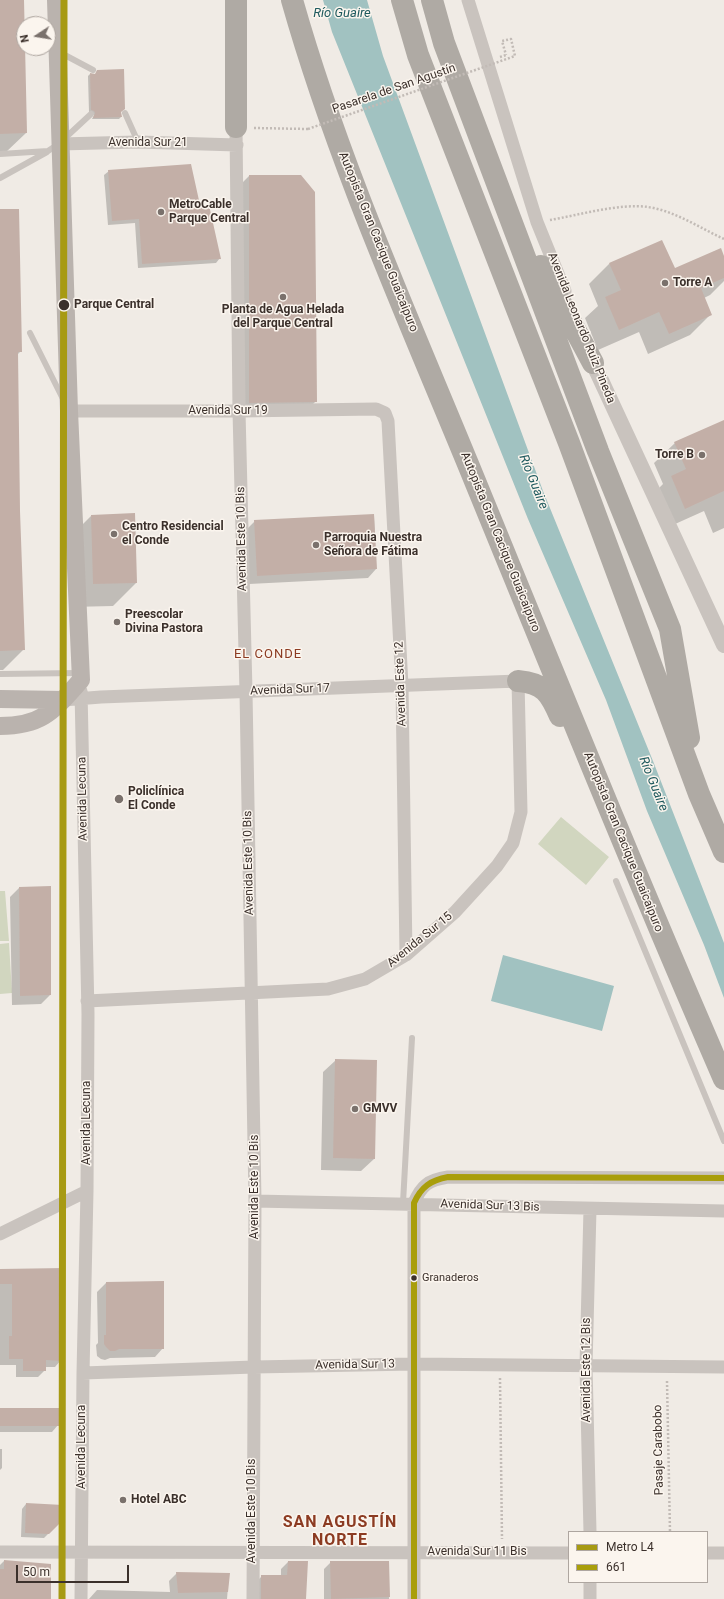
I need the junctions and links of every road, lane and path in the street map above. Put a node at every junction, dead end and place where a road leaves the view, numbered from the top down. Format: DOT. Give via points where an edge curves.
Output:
graph roads {
  1 [pos="56,0"];
  2 [pos="236,0"];
  3 [pos="292,0"];
  4 [pos="402,0"];
  5 [pos="432,0"];
  6 [pos="468,0"];
  7 [pos="58,52"];
  8 [pos="506,55"];
  9 [pos="93,70"];
  10 [pos="125,113"];
  11 [pos="91,114"];
  12 [pos="236,136"];
  13 [pos="138,142"];
  14 [pos="54,147"];
  15 [pos="0,154"];
  16 [pos="0,178"];
  17 [pos="497,182"];
  18 [pos="537,222"];
  19 [pos="724,239"];
  20 [pos="30,333"];
  21 [pos="593,363"];
  22 [pos="69,411"];
  23 [pos="239,411"];
  24 [pos="385,413"];
  25 [pos="724,645"];
  26 [pos="0,674"];
  27 [pos="81,676"];
  28 [pos="518,681"];
  29 [pos="402,686"];
  30 [pos="246,692"];
  31 [pos="82,698"];
  32 [pos="0,699"];
  33 [pos="35,700"];
  34 [pos="63,700"];
  35 [pos="0,726"];
  36 [pos="18,726"];
  37 [pos="699,794"];
  38 [pos="724,852"];
  39 [pos="616,881"];
  40 [pos="654,918"];
  41 [pos="406,955"];
  42 [pos="252,993"];
  43 [pos="87,1001"];
  44 [pos="412,1038"];
  45 [pos="724,1079"];
  46 [pos="724,1141"];
  47 [pos="724,1178"];
  48 [pos="87,1191"];
  49 [pos="256,1202"];
  50 [pos="408,1203"];
  51 [pos="590,1209"];
  52 [pos="724,1211"];
  53 [pos="0,1234"];
  54 [pos="413,1364"];
  55 [pos="500,1365"];
  56 [pos="254,1366"];
  57 [pos="586,1366"];
  58 [pos="724,1366"];
  59 [pos="667,1367"];
  60 [pos="83,1373"];
  61 [pos="590,1531"];
  62 [pos="670,1531"];
  63 [pos="0,1552"];
  64 [pos="82,1552"];
  65 [pos="252,1552"];
  66 [pos="413,1552"];
  67 [pos="502,1552"];
  68 [pos="568,1553"];
  69 [pos="708,1553"];
  70 [pos="724,1553"];
  71 [pos="590,1583"];
  72 [pos="81,1599"];
  73 [pos="252,1599"];
  74 [pos="414,1599"];
  75 [pos="590,1599"];
  1 -- 7 [label="main road, Avenida Lecuna"];
  2 -- 12 [label="highway"];
  3 -- 40 [label="highway, Autopista Gran Cacique Guaicaipuro" via="308,59 360,202"];
  4 -- 37 [label="highway" via="418,55 570,443"];
  5 -- 17 [label="highway" via="444,43"];
  6 -- 18 [label="street, Avenida Leonardo Ruiz Pineda"];
  7 -- 9 [label="lane"];
  7 -- 14 [label="main road, Avenida Lecuna"];
  8 -- 12 [label="path, Pasarela de San Agustín, bridge" via="502,41 511,39 515,56 308,129"];
  10 -- 13 [label="lane"];
  11 -- 14 [label="lane"];
  12 -- 13 [label="street, Avenida Sur 21"];
  12 -- 23 [label="street, Avenida Este 10 Bis"];
  13 -- 14 [label="street, Avenida Sur 21"];
  14 -- 15 [label="lane"];
  14 -- 16 [label="lane"];
  14 -- 22 [label="main road, Avenida Lecuna"];
  17 -- 21 [label="highway"];
  17 -- 37 [label="highway" via="598,451 670,629"];
  18 -- 19 [label="path" via="619,207 647,207 673,214"];
  18 -- 21 [label="street, Avenida Leonardo Ruiz Pineda"];
  20 -- 22 [label="lane"];
  21 -- 25 [label="street, Avenida Leonardo Ruiz Pineda"];
  22 -- 23 [label="street, Avenida Sur 19"];
  22 -- 27 [label="main road, Avenida Lecuna"];
  23 -- 24 [label="street, Avenida Sur 19" via="376,408"];
  23 -- 30 [label="street, Avenida Este 10 Bis"];
  24 -- 29 [label="street, Avenida Este 12" via="388,421"];
  26 -- 27 [label="lane"];
  27 -- 31 [label="street, Avenida Lecuna"];
  27 -- 34 [label="main road"];
  28 -- 29 [label="street, Avenida Sur 17"];
  28 -- 40 [label="highway" via="531,682 542,688 553,701"];
  28 -- 41 [label="street, Avenida Sur 15" via="521,812 513,843 497,866 455,912"];
  29 -- 30 [label="street, Avenida Sur 17"];
  29 -- 41 [label="street, Avenida Este 12"];
  30 -- 31 [label="street, Avenida Sur 17"];
  30 -- 42 [label="street, Avenida Este 10 Bis"];
  31 -- 34 [label="street, Avenida Sur 17"];
  31 -- 43 [label="street, Avenida Lecuna"];
  32 -- 33 [label="main road, Avenida Sur 17"];
  33 -- 34 [label="main road, Avenida Sur 17"];
  33 -- 36 [label="main road"];
  34 -- 36 [label="main road" via="38,720"];
  35 -- 36 [label="main road"];
  37 -- 38 [label="highway"];
  39 -- 46 [label="lane"];
  40 -- 45 [label="highway, Autopista Gran Cacique Guaicaipuro"];
  41 -- 42 [label="street, Avenida Sur 15" via="365,979 328,989"];
  42 -- 43 [label="street, Avenida Sur 15"];
  42 -- 49 [label="street, Avenida Este 10 Bis"];
  43 -- 48 [label="street, Avenida Lecuna"];
  44 -- 50 [label="lane"];
  47 -- 50 [label="street" via="465,1177 434,1180 419,1190"];
  48 -- 53 [label="street"];
  48 -- 60 [label="street, Avenida Lecuna"];
  49 -- 50 [label="street, Avenida Sur 13 Bis"];
  49 -- 56 [label="street, Avenida Este 10 Bis"];
  50 -- 51 [label="street, Avenida Sur 13 Bis"];
  50 -- 54 [label="street"];
  51 -- 52 [label="street, Avenida Sur 13 Bis"];
  51 -- 57 [label="street, Avenida Este 12 Bis"];
  54 -- 55 [label="street, Avenida Sur 13"];
  54 -- 56 [label="street, Avenida Sur 13"];
  54 -- 66 [label="street"];
  55 -- 57 [label="street, Avenida Sur 13"];
  55 -- 67 [label="path"];
  56 -- 60 [label="street, Avenida Sur 13"];
  56 -- 65 [label="street, Avenida Este 10 Bis"];
  57 -- 59 [label="street, Avenida Sur 13"];
  57 -- 61 [label="street, Avenida Este 12 Bis"];
  58 -- 59 [label="street, Avenida Sur 13"];
  59 -- 62 [label="path, Pasaje Carabobo"];
  60 -- 64 [label="street, Avenida Lecuna"];
  63 -- 64 [label="street, Avenida Sur 11 Bis"];
  64 -- 65 [label="street, Avenida Sur 11 Bis"];
  64 -- 72 [label="street, Avenida Lecuna"];
  65 -- 66 [label="street, Avenida Sur 11 Bis"];
  65 -- 73 [label="street, Avenida Este 10 Bis"];
  66 -- 67 [label="street, Avenida Sur 11 Bis"];
  66 -- 74 [label="street"];
  67 -- 68 [label="street, Avenida Sur 11 Bis"];
  69 -- 70 [label="street"];
  71 -- 75 [label="street"];
}
